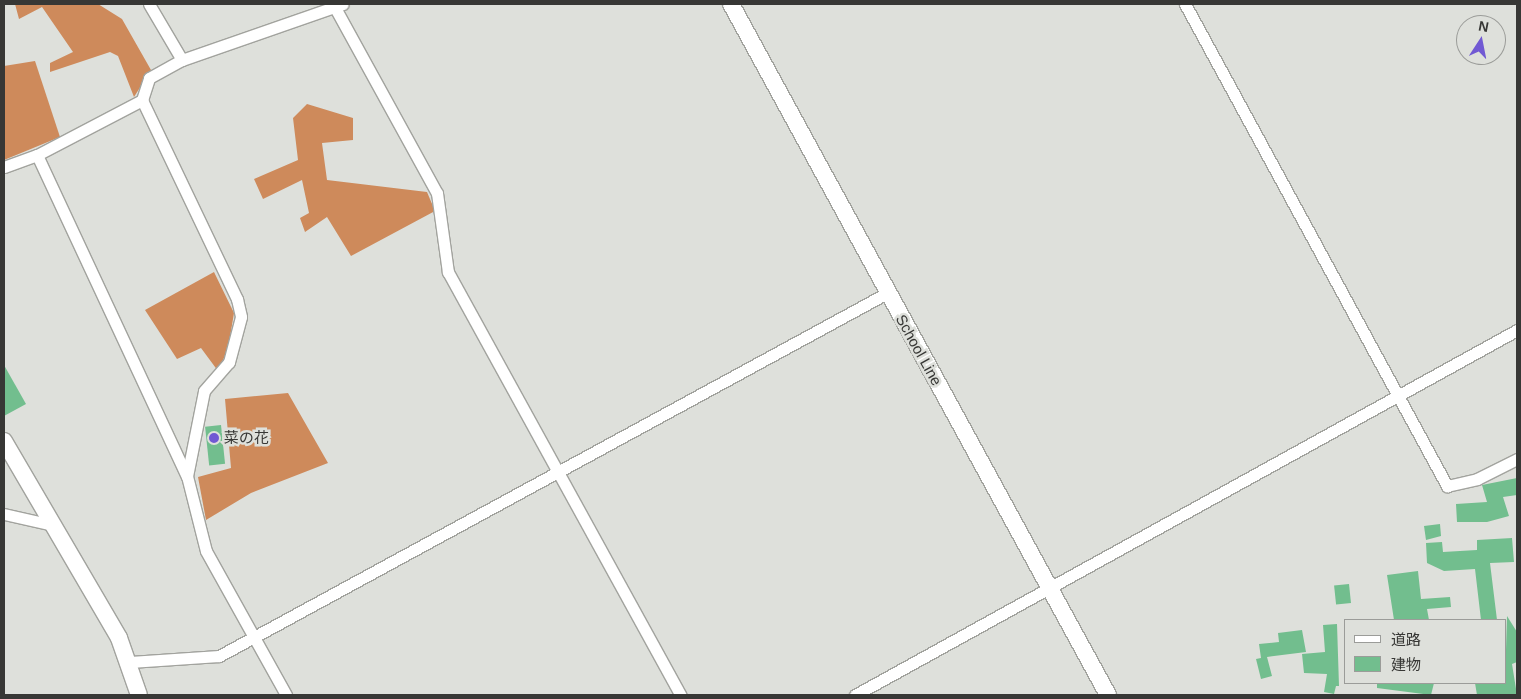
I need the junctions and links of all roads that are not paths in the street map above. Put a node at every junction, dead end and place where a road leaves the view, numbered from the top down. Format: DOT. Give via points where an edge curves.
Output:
graph roads {
  1 [pos="149,4"];
  2 [pos="731,4"];
  3 [pos="1185,4"];
  4 [pos="337,5"];
  5 [pos="182,60"];
  6 [pos="142,100"];
  7 [pos="37,155"];
  8 [pos="4,167"];
  9 [pos="887,293"];
  10 [pos="1517,330"];
  11 [pos="1400,397"];
  12 [pos="4,441"];
  13 [pos="1517,459"];
  14 [pos="557,471"];
  15 [pos="187,476"];
  16 [pos="4,514"];
  17 [pos="53,525"];
  18 [pos="1050,588"];
  19 [pos="256,637"];
  20 [pos="130,662"];
  21 [pos="140,695"];
  22 [pos="286,695"];
  23 [pos="681,695"];
  24 [pos="855,695"];
  25 [pos="1108,695"];
  1 -- 5 [label="street"];
  2 -- 9 [label="street, School Line"];
  3 -- 11 [label="street"];
  4 -- 5 [label="street"];
  4 -- 14 [label="street" via="437,193 448,272"];
  5 -- 6 [label="street" via="149,78"];
  6 -- 7 [label="street"];
  6 -- 15 [label="street" via="237,299 241,317 229,362 204,390"];
  7 -- 8 [label="street"];
  7 -- 15 [label="street"];
  9 -- 14 [label="street"];
  9 -- 18 [label="street, School Line"];
  10 -- 11 [label="street"];
  11 -- 13 [label="street" via="1447,486 1477,478"];
  11 -- 18 [label="street"];
  12 -- 17 [label="street"];
  14 -- 19 [label="street"];
  14 -- 23 [label="street"];
  15 -- 19 [label="street" via="206,551"];
  16 -- 17 [label="street"];
  17 -- 20 [label="street"];
  18 -- 24 [label="street"];
  18 -- 25 [label="street, School Line"];
  19 -- 20 [label="street" via="219,656"];
  19 -- 22 [label="street"];
  20 -- 21 [label="street"];
}
